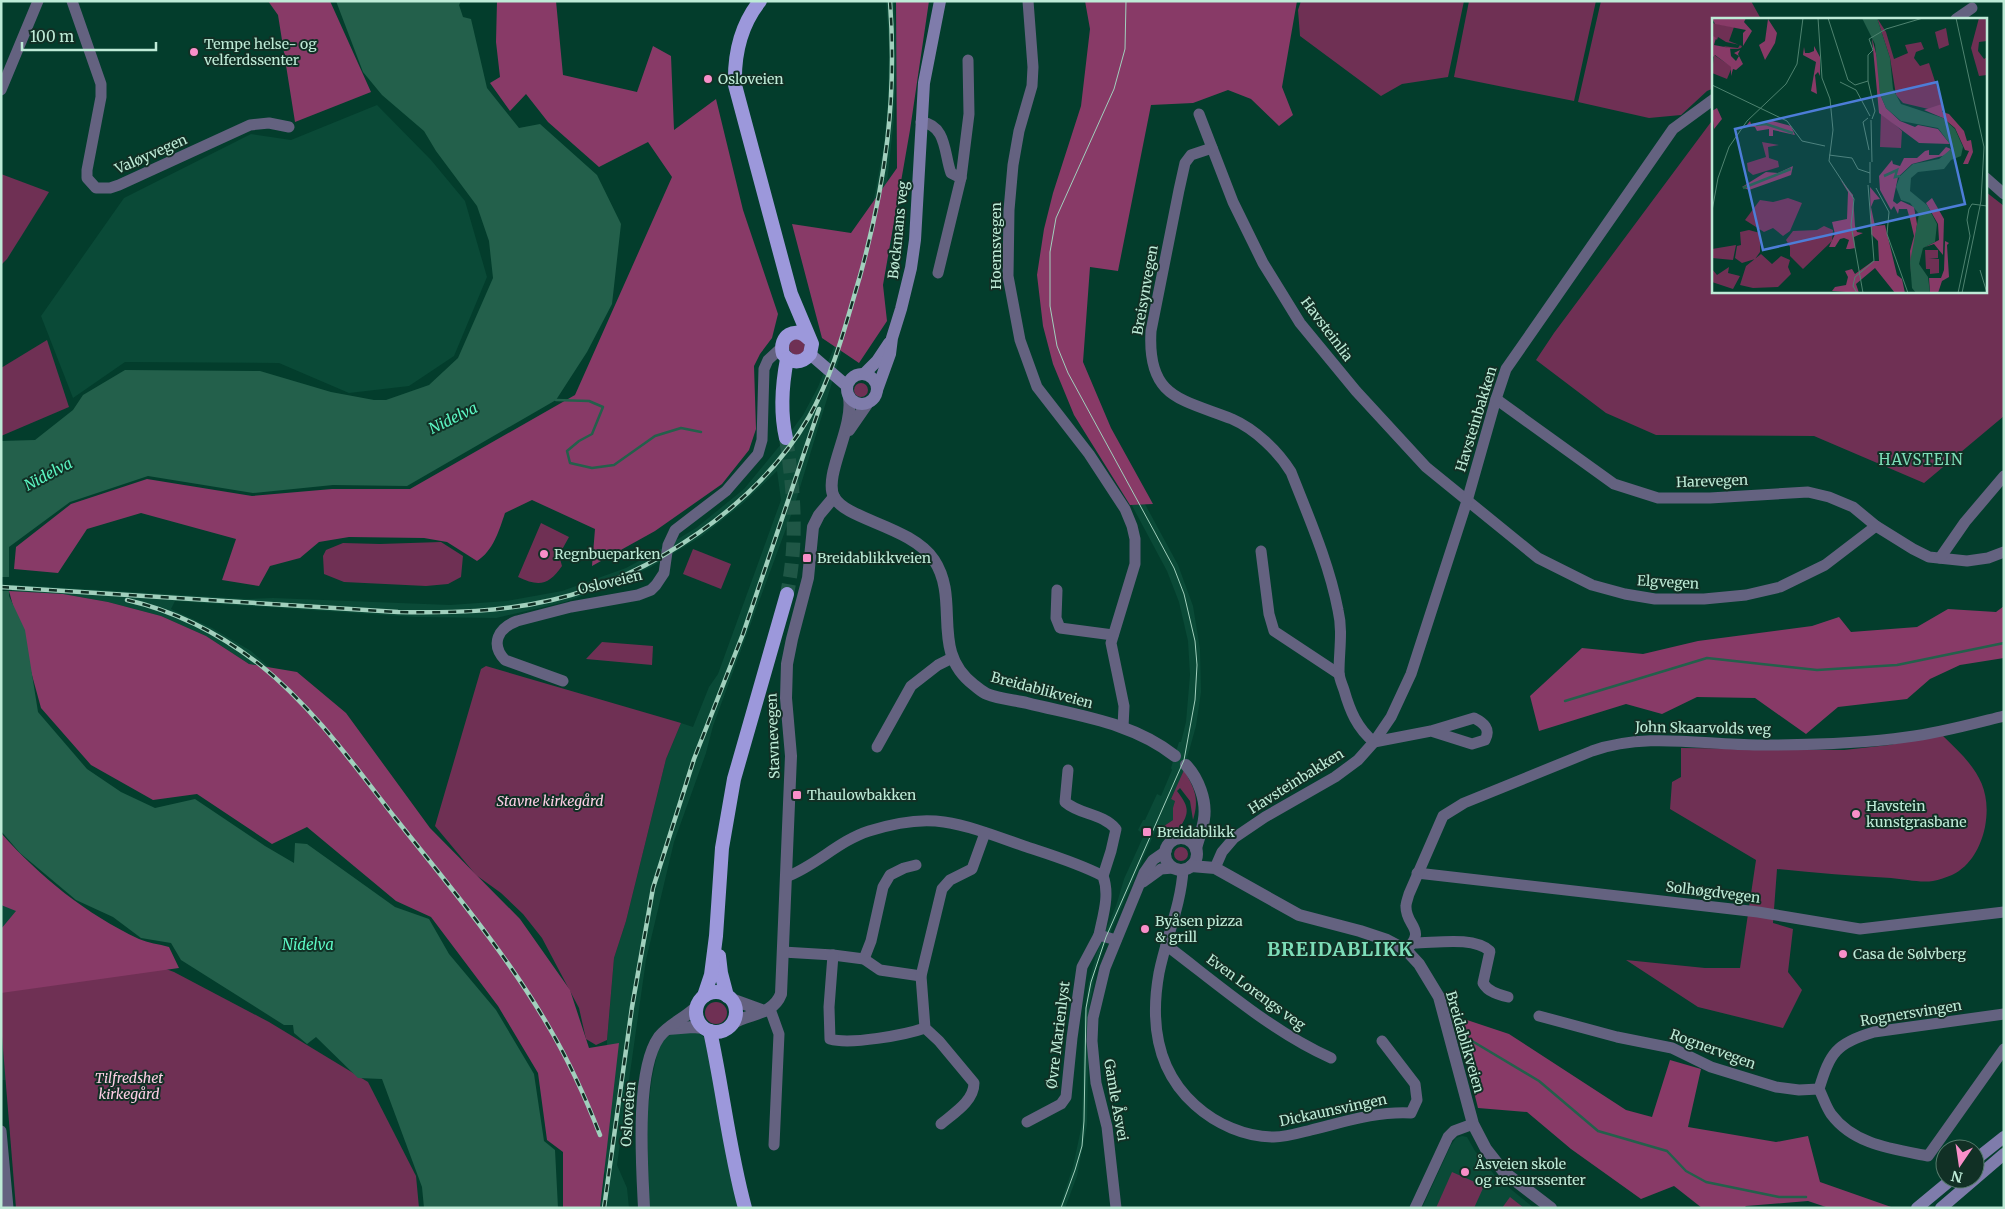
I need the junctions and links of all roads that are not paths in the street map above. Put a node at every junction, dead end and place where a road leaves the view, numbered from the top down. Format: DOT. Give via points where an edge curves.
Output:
graph roads {
  1 [pos="38,1"];
  2 [pos="72,1"];
  3 [pos="760,1"];
  4 [pos="940,1"];
  5 [pos="1028,1"];
  6 [pos="1972,8"];
  7 [pos="1957,18"];
  8 [pos="968,60"];
  9 [pos="1,90"];
  10 [pos="1712,100"];
  11 [pos="1199,114"];
  12 [pos="921,122"];
  13 [pos="289,127"];
  14 [pos="1212,148"];
  15 [pos="961,178"];
  16 [pos="1988,180"];
  17 [pos="2004,194"];
  18 [pos="938,273"];
  19 [pos="791,294"];
  20 [pos="892,338"];
  21 [pos="810,339"];
  22 [pos="785,347"];
  23 [pos="807,357"];
  24 [pos="853,384"];
  25 [pos="877,390"];
  26 [pos="784,396"];
  27 [pos="1496,399"];
  28 [pos="867,404"];
  29 [pos="845,436"];
  30 [pos="786,438"];
  31 [pos="2004,476"];
  32 [pos="834,497"];
  33 [pos="1467,501"];
  34 [pos="1876,526"];
  35 [pos="1261,551"];
  36 [pos="2004,552"];
  37 [pos="1940,558"];
  38 [pos="1056,590"];
  39 [pos="787,594"];
  40 [pos="1113,636"];
  41 [pos="952,658"];
  42 [pos="1339,674"];
  43 [pos="563,682"];
  44 [pos="2004,716"];
  45 [pos="1123,726"];
  46 [pos="1431,731"];
  47 [pos="1374,742"];
  48 [pos="877,747"];
  49 [pos="1175,756"];
  50 [pos="1186,765"];
  51 [pos="1068,770"];
  52 [pos="1203,803"];
  53 [pos="985,832"];
  54 [pos="1182,839"];
  55 [pos="1166,851"];
  56 [pos="1196,851"];
  57 [pos="916,866"];
  58 [pos="1182,868"];
  59 [pos="1215,868"];
  60 [pos="1417,873"];
  61 [pos="1103,876"];
  62 [pos="786,877"];
  63 [pos="1140,885"];
  64 [pos="2004,912"];
  65 [pos="1099,935"];
  66 [pos="716,936"];
  67 [pos="1116,940"];
  68 [pos="1166,945"];
  69 [pos="1410,947"];
  70 [pos="783,952"];
  71 [pos="833,954"];
  72 [pos="864,959"];
  73 [pos="921,976"];
  74 [pos="1508,997"];
  75 [pos="729,998"];
  76 [pos="701,1001"];
  77 [pos="767,1009"];
  78 [pos="2004,1014"];
  79 [pos="1539,1016"];
  80 [pos="731,1025"];
  81 [pos="925,1028"];
  82 [pos="668,1029"];
  83 [pos="707,1030"];
  84 [pos="1382,1041"];
  85 [pos="2004,1049"];
  86 [pos="1331,1058"];
  87 [pos="721,1081"];
  88 [pos="1819,1089"];
  89 [pos="1027,1122"];
  90 [pos="941,1124"];
  91 [pos="1473,1124"];
  92 [pos="1,1131"];
  93 [pos="2004,1137"];
  94 [pos="774,1145"];
  95 [pos="1985,1152"];
  96 [pos="2004,1154"];
  97 [pos="1940,1189"];
  98 [pos="8,1208"];
  99 [pos="644,1208"];
  100 [pos="745,1208"];
  101 [pos="1116,1208"];
  102 [pos="1415,1208"];
  103 [pos="1552,1208"];
  104 [pos="1917,1208"];
  105 [pos="1941,1208"];
  1 -- 9 [label="street"];
  2 -- 13 [label="street, Valøyvegen" via="101,84 87,170 88,178 96,188 119,185 250,125 269,123"];
  3 -- 19 [label="highway" via="739,39 735,85"];
  4 -- 12 [label="main road, Bøckmans veg" via="926,66"];
  5 -- 40 [label="street, Hoemsvegen" via="1032,86 1013,166 1008,276 1020,340 1037,387 1089,454 1125,509 1132,526 1135,564"];
  6 -- 7 [label="street"];
  8 -- 15 [label="street" via="969,114"];
  10 -- 27 [label="street, Havsteinbakken" via="1673,129 1506,369"];
  11 -- 14 [label="street, Havsteinlia"];
  12 -- 15 [label="street" via="940,132 951,173"];
  12 -- 20 [label="main road, Bøckmans veg" via="912,258 907,289"];
  14 -- 33 [label="street, Havsteinlia" via="1237,211 1300,323 1356,391 1426,467"];
  14 -- 42 [label="street, Breisynvegen" via="1190,154 1186,163 1151,331 1152,360 1158,380 1172,395 1199,409 1233,420 1255,433 1288,467 1324,557 1339,611 1342,642"];
  15 -- 18 [label="street"];
  16 -- 17 [label="street"];
  19 -- 21 [label="highway"];
  19 -- 22 [label="highway"];
  20 -- 24 [label="main road, Bøckmans veg" via="877,361"];
  20 -- 25 [label="main road, Bøckmans veg" via="890,354"];
  21 -- 22 [label="highway" via="796,332"];
  21 -- 23 [label="highway" via="812,344"];
  22 -- 23 [label="highway" via="796,362"];
  22 -- 26 [label="highway"];
  22 -- 43 [label="street, Osloveien" via="768,360 764,369 762,440 758,454 726,491 675,530 668,545 664,573 656,585 638,595 517,621 500,633 497,645 505,660"];
  23 -- 24 [label="main road" via="837,370"];
  23 -- 26 [label="highway"];
  24 -- 25 [label="main road" via="874,380"];
  24 -- 28 [label="main road" via="856,404"];
  24 -- 29 [label="street"];
  25 -- 28 [label="main road, Bøckmans veg" via="876,396"];
  26 -- 30 [label="highway"];
  27 -- 33 [label="street, Havsteinbakken"];
  27 -- 34 [label="street, Harevegen" via="1614,484 1658,498 1808,492 1853,507"];
  28 -- 29 [label="street"];
  29 -- 32 [label="street" via="831,483"];
  31 -- 37 [label="street"];
  32 -- 41 [label="street, Breidablikveien" via="845,508 918,542 934,560 944,584"];
  32 -- 62 [label="street, Stavnevegen" via="813,527 808,578 787,664 791,756"];
  33 -- 34 [label="street, Elgvegen" via="1538,558 1592,585 1655,599 1746,595 1780,587 1825,565"];
  33 -- 47 [label="street, Havsteinbakken" via="1411,674 1391,717"];
  34 -- 37 [label="street, Harevegen" via="1929,557"];
  35 -- 42 [label="street" via="1274,631"];
  36 -- 37 [label="street, Harevegen" via="1967,561"];
  38 -- 40 [label="street" via="1060,628"];
  39 -- 66 [label="highway" via="734,779 722,848"];
  40 -- 45 [label="street, Hoemsvegen" via="1112,653 1124,706"];
  41 -- 45 [label="street, Breidablikveien" via="966,679 986,694"];
  41 -- 48 [label="street" via="911,686"];
  42 -- 47 [label="street, Breisynvegen" via="1355,721"];
  44 -- 60 [label="street, John Skaarvolds veg" via="1907,737 1852,742 1756,745 1634,741 1611,744 1451,809 1437,825"];
  45 -- 49 [label="street, Breidablikveien" via="1149,737"];
  46 -- 47 [label="street"];
  47 -- 59 [label="street, Havsteinbakken" via="1358,760 1335,777 1234,838 1222,852"];
  50 -- 52 [label="street" via="1196,778"];
  51 -- 61 [label="street" via="1065,802 1106,819 1116,830"];
  52 -- 54 [label="street" via="1194,825"];
  52 -- 56 [label="street" via="1204,818"];
  53 -- 61 [label="street"];
  53 -- 62 [label="street" via="944,822 888,826 850,839 813,865"];
  53 -- 73 [label="street" via="972,869 950,880 942,889"];
  54 -- 55 [label="street" via="1173,841"];
  54 -- 56 [label="street" via="1192,843"];
  55 -- 58 [label="street" via="1168,862"];
  55 -- 63 [label="street, Gamle Åsvei" via="1148,866"];
  56 -- 58 [label="street" via="1196,859"];
  56 -- 59 [label="street, Breidablikveien"];
  57 -- 72 [label="street" via="890,875 883,887"];
  58 -- 59 [label="street, Breidablikveien"];
  58 -- 63 [label="street, Gamle Åsvei" via="1161,869"];
  58 -- 68 [label="street, Dickaunsvingen" via="1181,894"];
  59 -- 69 [label="street, Breidablikveien" via="1298,915"];
  60 -- 64 [label="street, Solhøgdvegen" via="1758,912 1860,930"];
  60 -- 69 [label="street, John Skaarvolds veg" via="1406,906 1416,929"];
  61 -- 65 [label="street" via="1106,899"];
  62 -- 70 [label="street, Stavnevegen"];
  63 -- 67 [label="street, Gamle Åsvei"];
  65 -- 67 [label="street"];
  65 -- 89 [label="street, Øvre Marienlyst" via="1082,967 1066,1097 1061,1104"];
  66 -- 75 [label="highway" via="721,973"];
  66 -- 76 [label="highway" via="711,975"];
  67 -- 101 [label="street, Gamle Åsvei" via="1097,996 1092,1041 1096,1083 1107,1127"];
  68 -- 84 [label="street, Dickaunsvingen" via="1156,995 1159,1048 1170,1077 1203,1112 1223,1124 1255,1136 1275,1137 1376,1114 1412,1113 1417,1100 1415,1084"];
  68 -- 86 [label="street, Even Lorengs veg" via="1305,1046"];
  69 -- 74 [label="street" via="1470,942 1483,945 1490,951 1483,983 1492,991"];
  69 -- 91 [label="street, Breidablikveien" via="1439,997"];
  70 -- 71 [label="street"];
  70 -- 77 [label="street, Stavnevegen" via="781,994 778,1002"];
  71 -- 72 [label="street"];
  71 -- 81 [label="street" via="830,1039 853,1041"];
  72 -- 73 [label="street" via="880,970"];
  73 -- 81 [label="street"];
  75 -- 76 [label="highway" via="715,992"];
  75 -- 77 [label="street"];
  75 -- 80 [label="highway" via="736,1010"];
  76 -- 82 [label="street, Osloveien"];
  76 -- 83 [label="highway" via="697,1018"];
  77 -- 80 [label="street"];
  77 -- 94 [label="street" via="779,1034"];
  78 -- 88 [label="street, Rognersvingen" via="1874,1032 1853,1038 1837,1049 1826,1067"];
  79 -- 88 [label="street, Rognervegen" via="1672,1048 1711,1067 1776,1087"];
  80 -- 83 [label="highway" via="723,1031"];
  80 -- 87 [label="highway" via="723,1039"];
  81 -- 90 [label="street" via="974,1083 969,1100"];
  82 -- 83 [label="street" via="693,1027"];
  82 -- 99 [label="street, Osloveien" via="655,1044 648,1067 641,1138"];
  83 -- 87 [label="highway"];
  85 -- 88 [label="street" via="1928,1156 1854,1136 1831,1114"];
  87 -- 100 [label="highway" via="729,1140"];
  91 -- 102 [label="street" via="1454,1131 1448,1137"];
  91 -- 103 [label="street, Breidablikveien" via="1486,1149 1504,1172"];
  92 -- 98 [label="street"];
  93 -- 95 [label="main road"];
  96 -- 105 [label="main road"];
  97 -- 104 [label="main road"];
}
